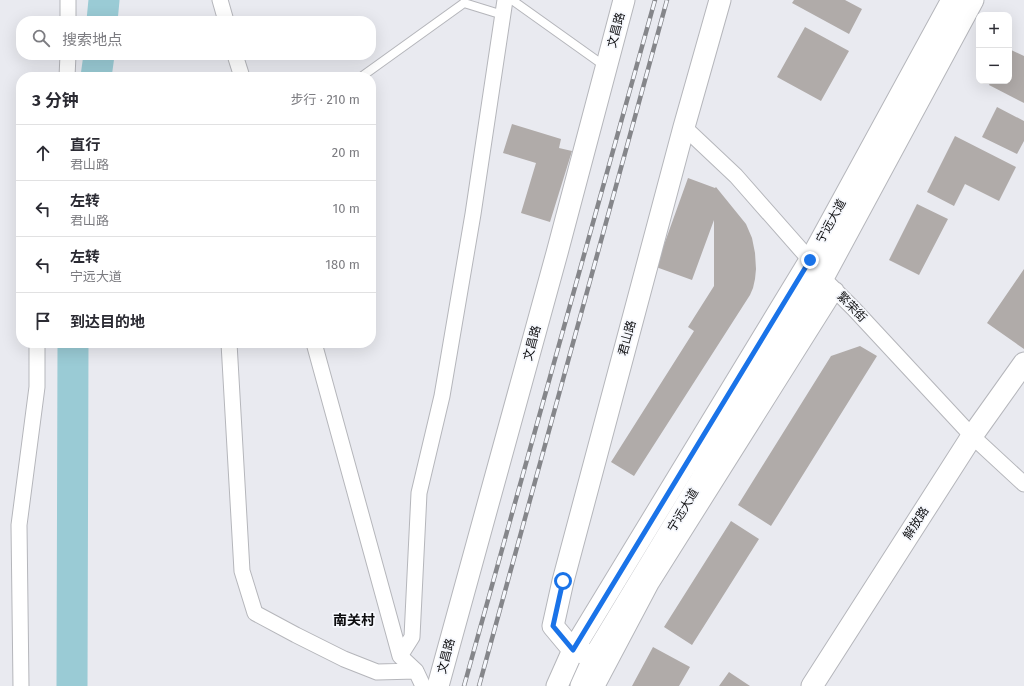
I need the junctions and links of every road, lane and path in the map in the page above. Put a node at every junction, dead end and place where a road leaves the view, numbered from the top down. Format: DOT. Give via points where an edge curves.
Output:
graph roads {
  1 [pos="68,0"];
  2 [pos="220,0"];
  3 [pos="505,0"];
  4 [pos="512,0"];
  5 [pos="624,0"];
  6 [pos="720,0"];
  7 [pos="952,0"];
  8 [pos="973,0"];
  9 [pos="68,16"];
  10 [pos="225,16"];
  11 [pos="503,16"];
  12 [pos="68,60"];
  13 [pos="237,60"];
  14 [pos="606,67"];
  15 [pos="67,72"];
  16 [pos="241,72"];
  17 [pos="368,72"];
  18 [pos="684,127"];
  19 [pos="810,260"];
  20 [pos="830,284"];
  21 [pos="37,348"];
  22 [pos="229,348"];
  23 [pos="315,348"];
  24 [pos="1024,363"];
  25 [pos="972,436"];
  26 [pos="1024,484"];
  27 [pos="573,650"];
  28 [pos="400,656"];
  29 [pos="594,657"];
  30 [pos="416,670"];
  31 [pos="21,686"];
  32 [pos="423,686"];
  33 [pos="438,686"];
  34 [pos="557,686"];
  35 [pos="581,686"];
  36 [pos="597,686"];
  37 [pos="812,686"];
  1 -- 9 [label="street"];
  2 -- 10 [label="street"];
  3 -- 11 [label="street"];
  4 -- 14 [label="lane"];
  5 -- 14 [label="street, 文昌路"];
  6 -- 18 [label="street, 君山路"];
  7 -- 19 [label="street, 宁远大道"];
  8 -- 20 [label="street, 宁远大道"];
  11 -- 17 [label="lane" via="464,3"];
  11 -- 28 [label="street" via="442,396 419,492 412,637"];
  12 -- 15 [label="street"];
  13 -- 16 [label="street"];
  14 -- 33 [label="street, 文昌路"];
  18 -- 19 [label="street, 繁荣街" via="736,176"];
  18 -- 27 [label="street, 君山路" via="553,626"];
  19 -- 20 [label="street, 繁荣街"];
  19 -- 27 [label="street, 宁远大道"];
  20 -- 25 [label="street, 繁荣街"];
  20 -- 29 [label="street, 宁远大道"];
  20 -- 36 [label="street" via="651,584"];
  21 -- 31 [label="street" via="36,387 19,525"];
  22 -- 30 [label="street" via="242,571 255,613 344,660 377,672"];
  23 -- 28 [label="street"];
  24 -- 25 [label="street, 解放路"];
  25 -- 26 [label="street, 繁荣街"];
  25 -- 37 [label="street, 解放路"];
  27 -- 29 [label="street"];
  27 -- 34 [label="street, 宁远大道"];
  28 -- 30 [label="street"];
  29 -- 35 [label="street, 宁远大道"];
  30 -- 32 [label="street"];
}
